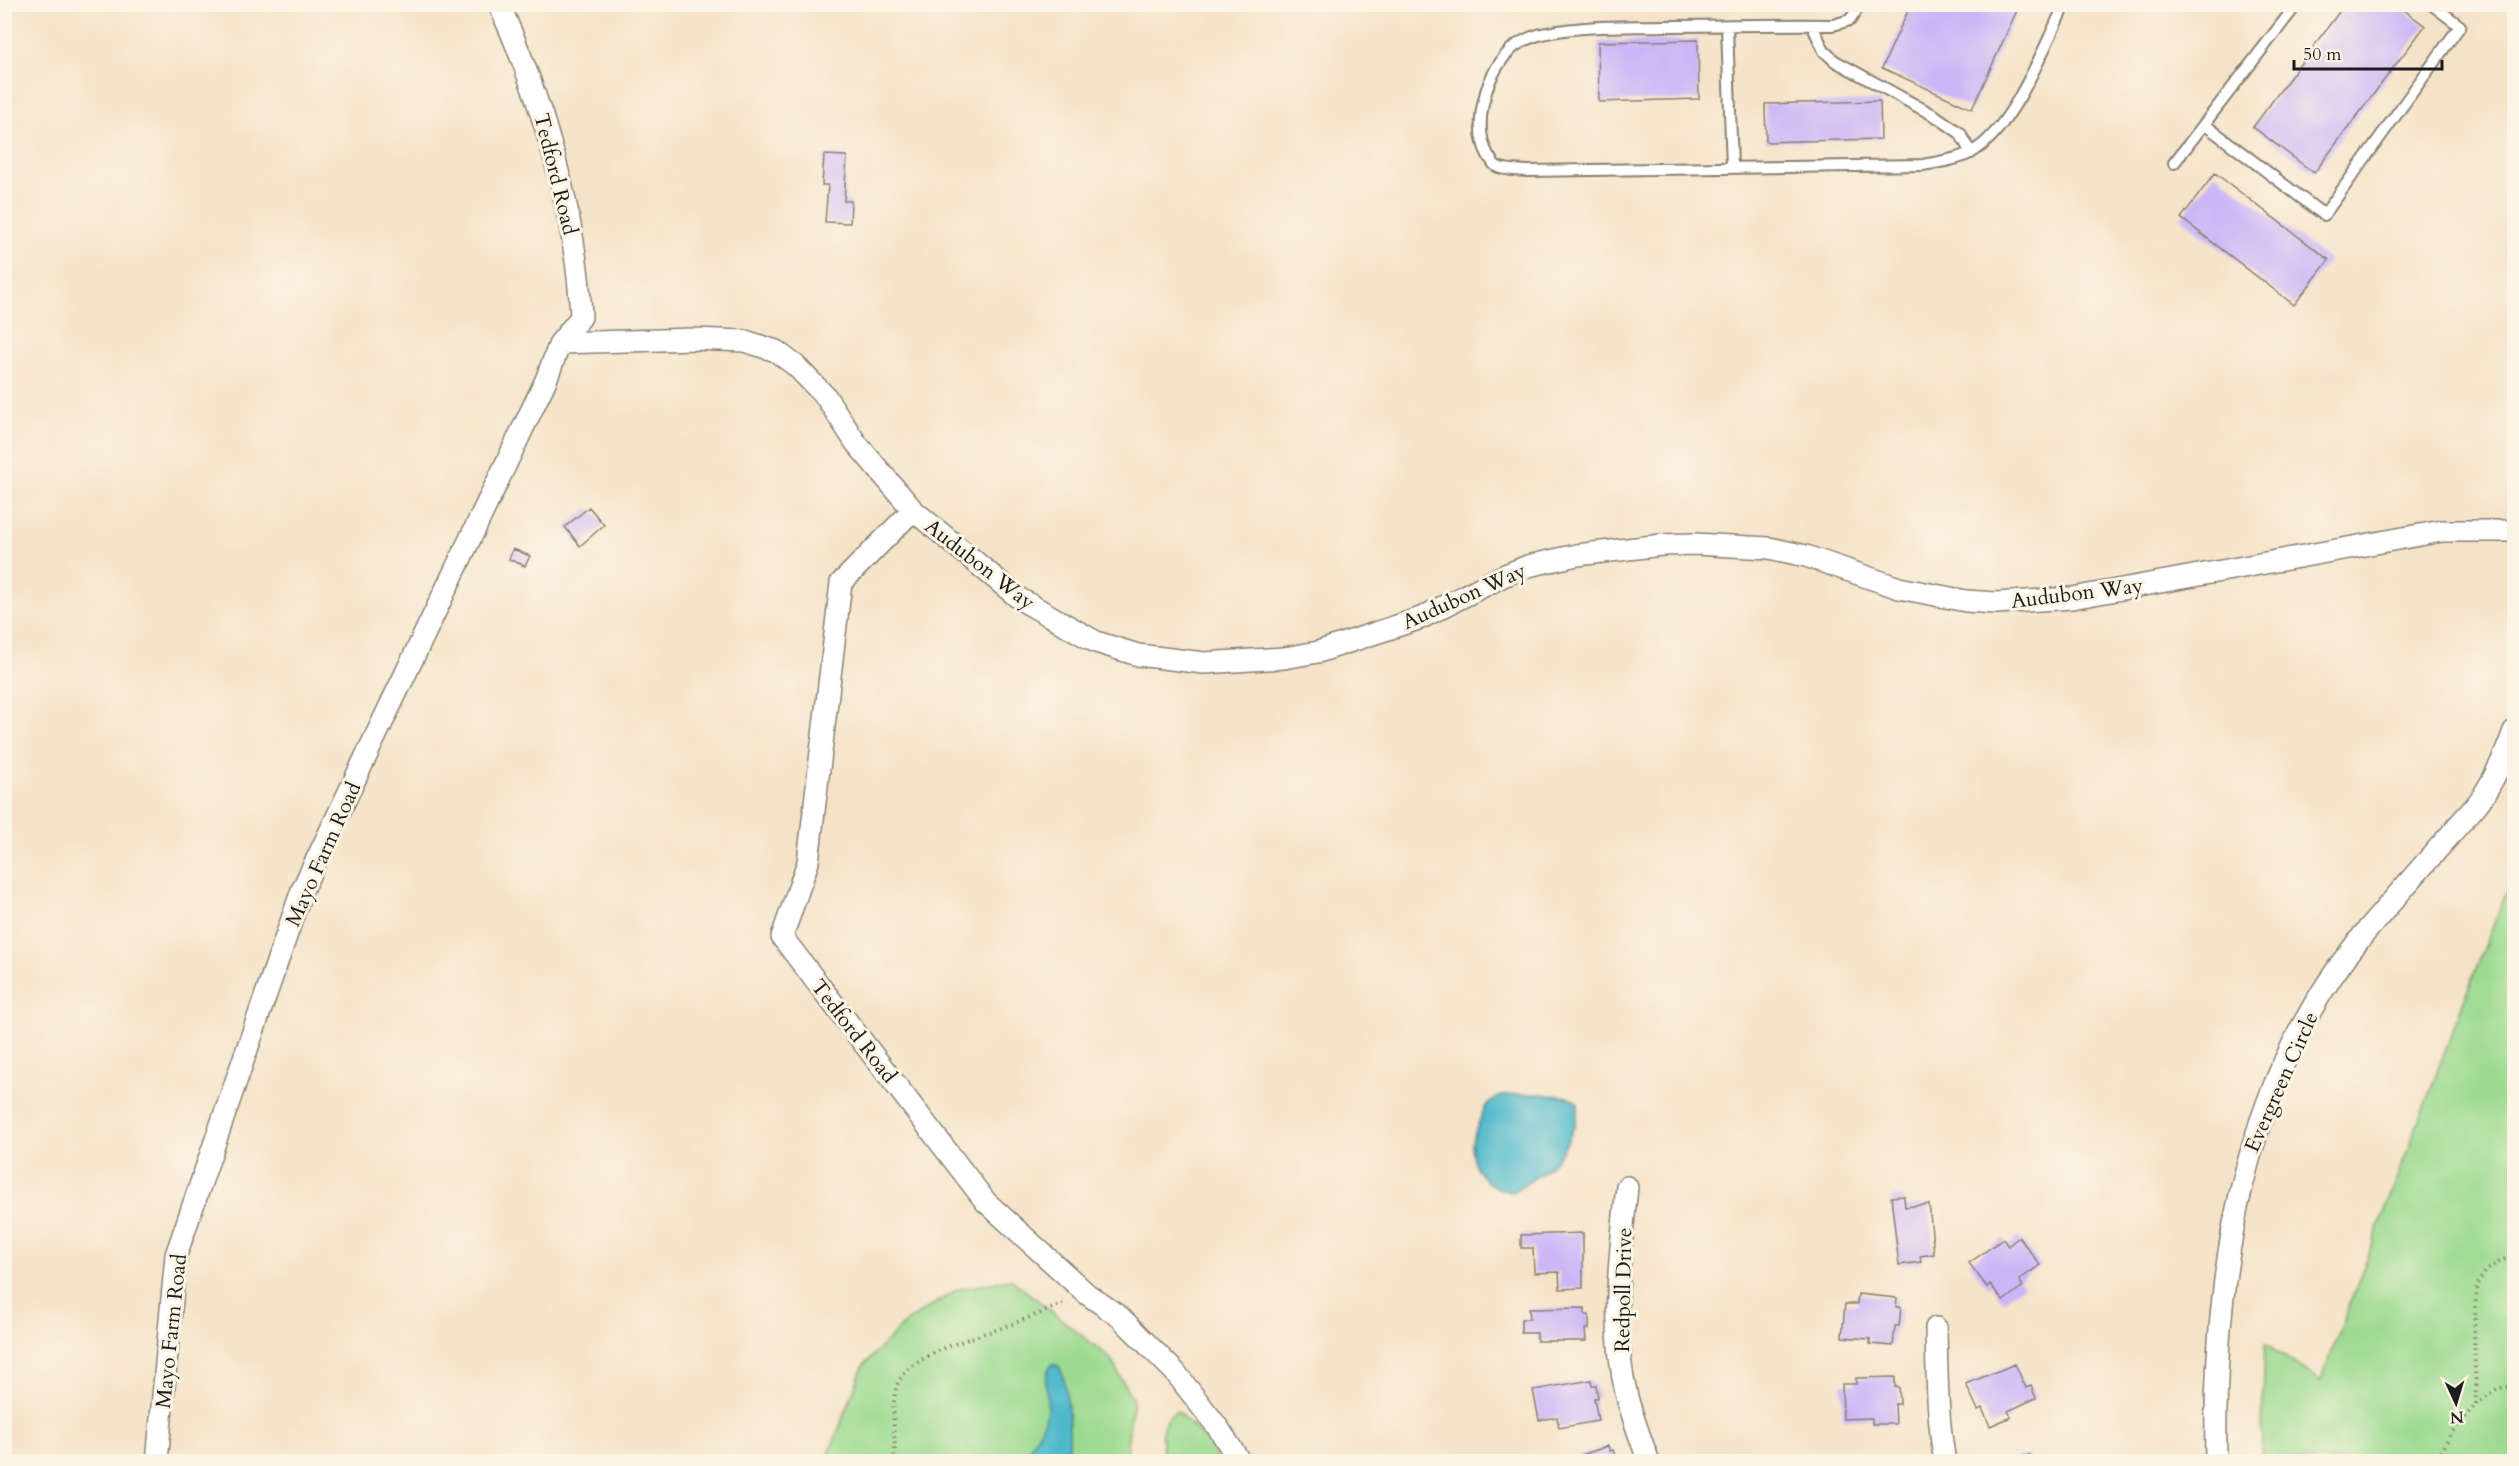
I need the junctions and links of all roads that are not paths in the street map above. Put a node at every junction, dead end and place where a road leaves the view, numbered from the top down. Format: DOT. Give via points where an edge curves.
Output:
graph roads {
  1 [pos="499,4"];
  2 [pos="1861,4"];
  3 [pos="2065,4"];
  4 [pos="2297,4"];
  5 [pos="2431,4"];
  6 [pos="1812,25"];
  7 [pos="1727,26"];
  8 [pos="2204,124"];
  9 [pos="1971,153"];
  10 [pos="2174,163"];
  11 [pos="1732,168"];
  12 [pos="560,343"];
  13 [pos="913,510"];
  14 [pos="2514,531"];
  15 [pos="2514,731"];
  16 [pos="1627,1187"];
  17 [pos="1936,1328"];
  18 [pos="157,1461"];
  19 [pos="1240,1461"];
  20 [pos="1649,1461"];
  21 [pos="1945,1461"];
  22 [pos="2216,1461"];
  1 -- 12 [label="street, Tedford Road" via="537,99 574,252 581,317"];
  2 -- 6 [label="lane" via="1850,20"];
  3 -- 9 [label="lane" via="2008,118"];
  4 -- 8 [label="lane"];
  5 -- 8 [label="lane" via="2460,26 2324,215"];
  6 -- 7 [label="lane"];
  6 -- 9 [label="lane" via="1824,51 1835,61 1937,117 1960,133"];
  7 -- 11 [label="lane"];
  7 -- 11 [label="lane" via="1602,27 1548,32 1526,39 1504,57 1492,76 1483,107 1482,136 1494,165 1506,170"];
  8 -- 10 [label="lane"];
  9 -- 11 [label="lane" via="1923,165"];
  12 -- 13 [label="street, Audubon Way" via="693,339 745,341 776,351 826,397 856,444"];
  12 -- 18 [label="street, Mayo Farm Road" via="546,380 302,890 176,1255"];
  13 -- 14 [label="street, Audubon Way" via="1020,599 1096,642 1138,655 1204,663 1318,652 1421,618 1528,567 1577,555 1662,545 1769,548 1806,556 1899,588 1996,603 2072,598 2442,531"];
  13 -- 19 [label="street, Tedford Road" via="841,583 808,862 782,937 986,1202 1087,1294 1120,1317 1175,1372"];
  15 -- 22 [label="street, Evergreen Circle" via="2482,798 2358,942 2304,1020 2271,1097 2246,1162 2231,1230 2220,1319"];
  16 -- 20 [label="street, Redpoll Drive" via="1620,1253 1619,1329 1627,1396"];
  17 -- 21 [label="street" via="1936,1374"];
}
